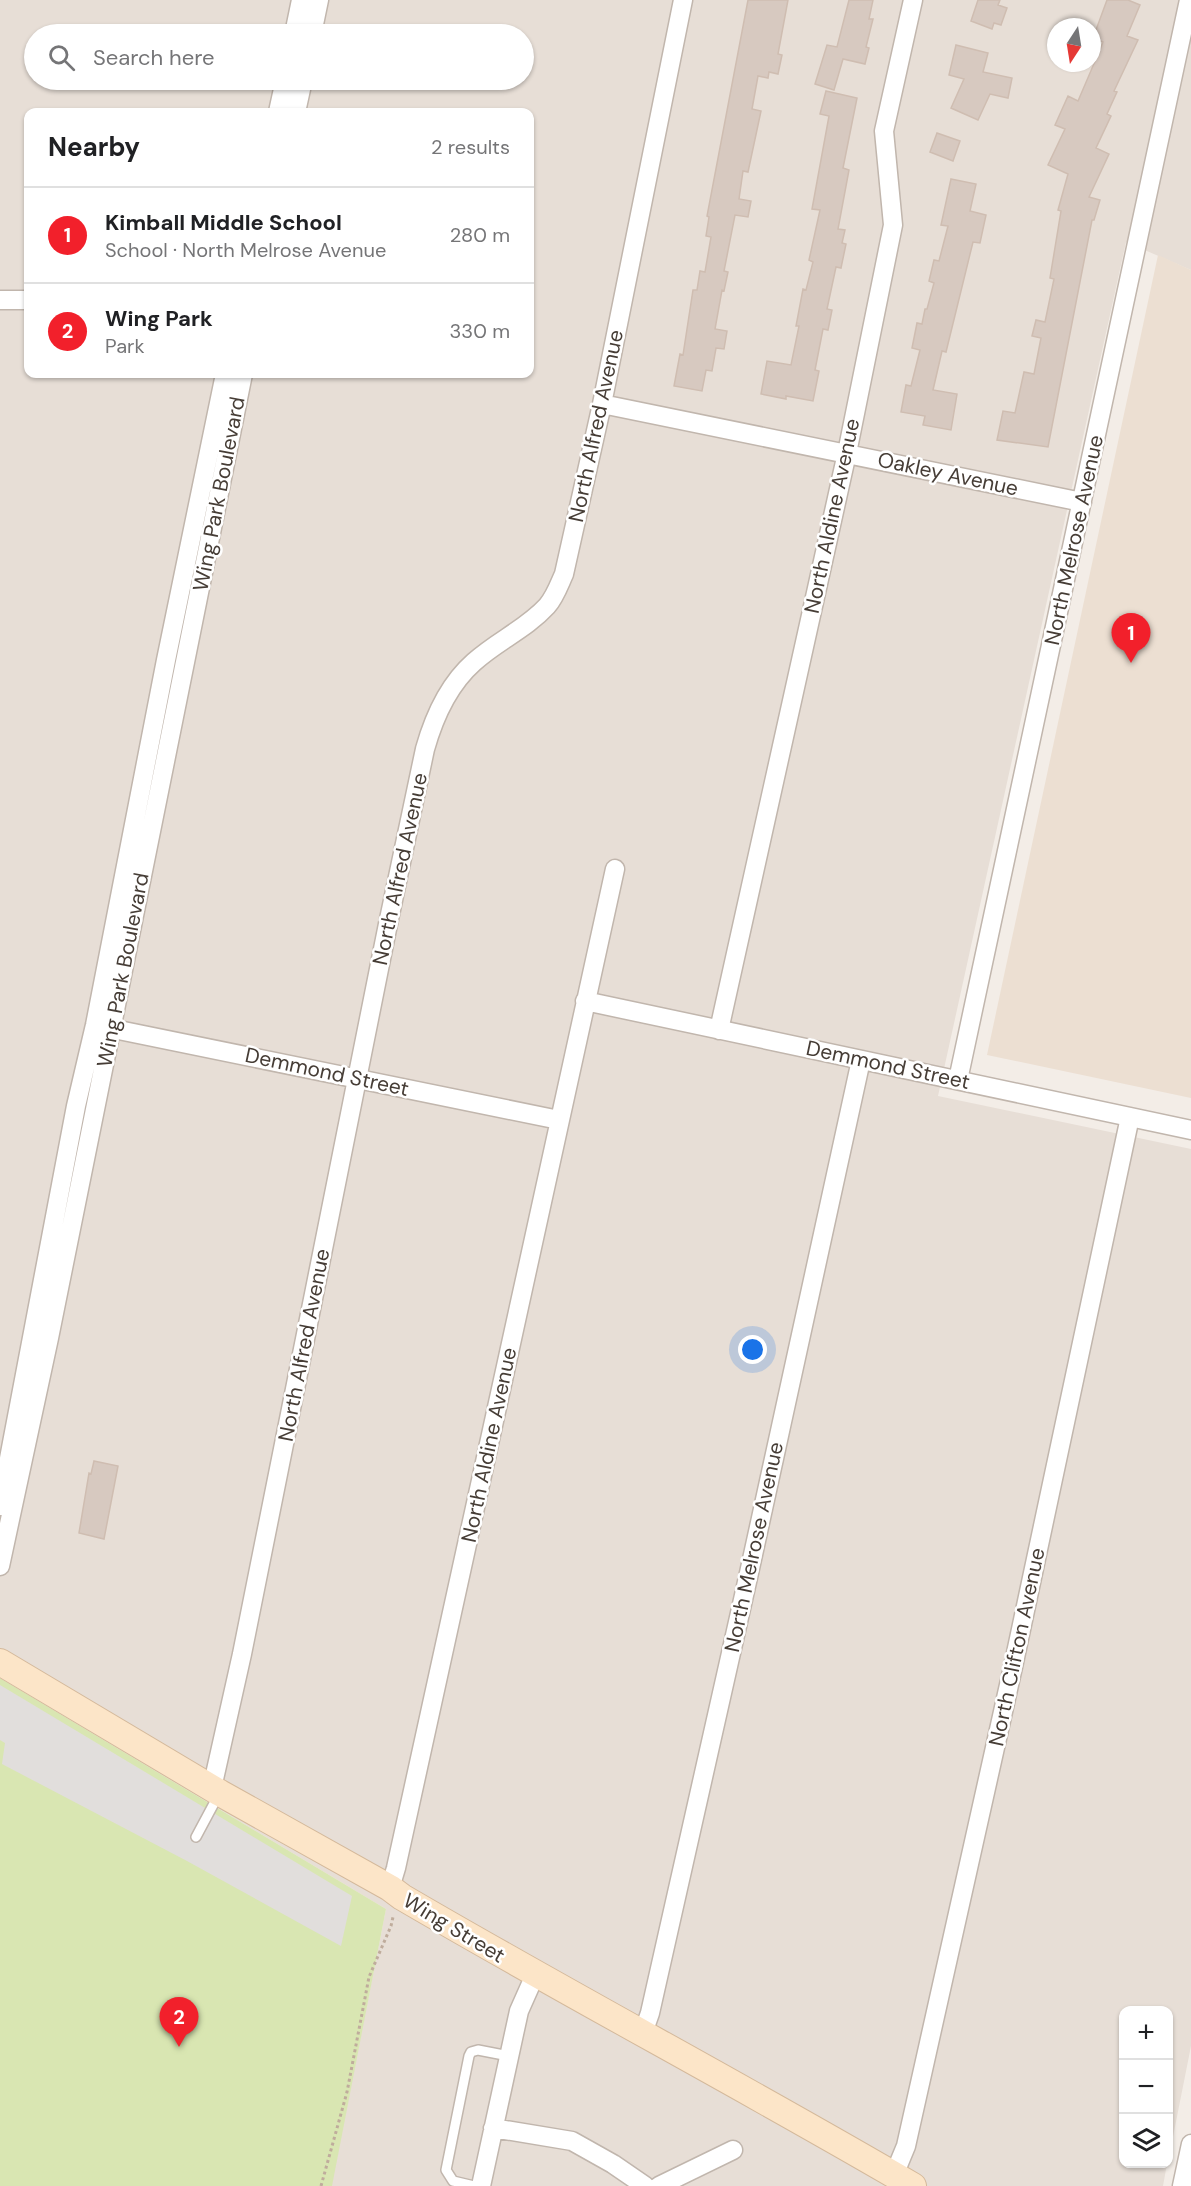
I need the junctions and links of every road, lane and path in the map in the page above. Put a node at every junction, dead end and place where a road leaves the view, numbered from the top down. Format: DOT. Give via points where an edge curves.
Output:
graph roads {
  1 [pos="301,0"];
  2 [pos="319,0"];
  3 [pos="683,0"];
  4 [pos="913,0"];
  5 [pos="1189,0"];
  6 [pos="296,24"];
  7 [pos="314,24"];
  8 [pos="283,90"];
  9 [pos="301,90"];
  10 [pos="279,108"];
  11 [pos="297,108"];
  12 [pos="0,300"];
  13 [pos="24,300"];
  14 [pos="224,378"];
  15 [pos="242,378"];
  16 [pos="602,404"];
  17 [pos="847,453"];
  18 [pos="1083,502"];
  19 [pos="615,869"];
  20 [pos="585,1001"];
  21 [pos="103,1027"];
  22 [pos="719,1030"];
  23 [pos="861,1060"];
  24 [pos="358,1079"];
  25 [pos="958,1080"];
  26 [pos="1130,1117"];
  27 [pos="559,1120"];
  28 [pos="1191,1130"];
  29 [pos="0,1506"];
  30 [pos="0,1566"];
  31 [pos="0,1662"];
  32 [pos="216,1791"];
  33 [pos="196,1837"];
  34 [pos="390,1888"];
  35 [pos="536,1975"];
  36 [pos="643,2033"];
  37 [pos="509,2056"];
  38 [pos="493,2128"];
  39 [pos="1191,2145"];
  40 [pos="733,2150"];
  41 [pos="903,2181"];
  42 [pos="321,2186"];
  43 [pos="474,2186"];
  44 [pos="481,2186"];
  45 [pos="645,2186"];
  46 [pos="658,2186"];
  47 [pos="1182,2186"];
  1 -- 6 [label="street"];
  2 -- 7 [label="street"];
  3 -- 16 [label="street, North Alfred Avenue"];
  4 -- 17 [label="street, North Aldine Avenue" via="884,131 893,225"];
  5 -- 18 [label="street, North Melrose Avenue"];
  8 -- 10 [label="street"];
  9 -- 11 [label="street"];
  12 -- 13 [label="street"];
  14 -- 21 [label="street, Wing Park Boulevard" via="168,649"];
  15 -- 21 [label="street, Wing Park Boulevard"];
  16 -- 17 [label="street, Oakley Avenue"];
  16 -- 24 [label="street, North Alfred Avenue" via="568,557 556,593 536,617 473,662 458,679 431,727"];
  17 -- 18 [label="street, Oakley Avenue"];
  17 -- 22 [label="street, North Aldine Avenue"];
  18 -- 25 [label="street, North Melrose Avenue"];
  19 -- 20 [label="street, North Aldine Avenue"];
  20 -- 22 [label="street, Demmond Street"];
  20 -- 27 [label="street, North Aldine Avenue"];
  21 -- 24 [label="street, Demmond Street"];
  21 -- 29 [label="street, Wing Park Boulevard" via="76,1106"];
  21 -- 30 [label="street, Wing Park Boulevard" via="49,1338"];
  22 -- 23 [label="street, Demmond Street"];
  23 -- 25 [label="street, Demmond Street"];
  23 -- 36 [label="street, North Melrose Avenue" via="747,1585"];
  24 -- 27 [label="street, Demmond Street"];
  24 -- 32 [label="street, North Alfred Avenue"];
  25 -- 26 [label="street, Demmond Street"];
  26 -- 28 [label="street, Demmond Street"];
  26 -- 41 [label="street, North Clifton Avenue" via="906,2146"];
  27 -- 34 [label="street, North Aldine Avenue"];
  31 -- 32 [label="street, Wing Street"];
  32 -- 33 [label="lane"];
  32 -- 34 [label="street, Wing Street"];
  34 -- 35 [label="street, Wing Street"];
  34 -- 42 [label="path" via="393,1919 369,1977 347,2092"];
  35 -- 36 [label="street, Wing Street"];
  35 -- 37 [label="street" via="519,2011"];
  36 -- 41 [label="street, Wing Street"];
  37 -- 38 [label="street"];
  37 -- 43 [label="lane" via="478,2050 469,2056 446,2170 453,2181"];
  38 -- 44 [label="street"];
  38 -- 45 [label="street" via="572,2141"];
  39 -- 47 [label="street"];
  40 -- 46 [label="street"];
}
